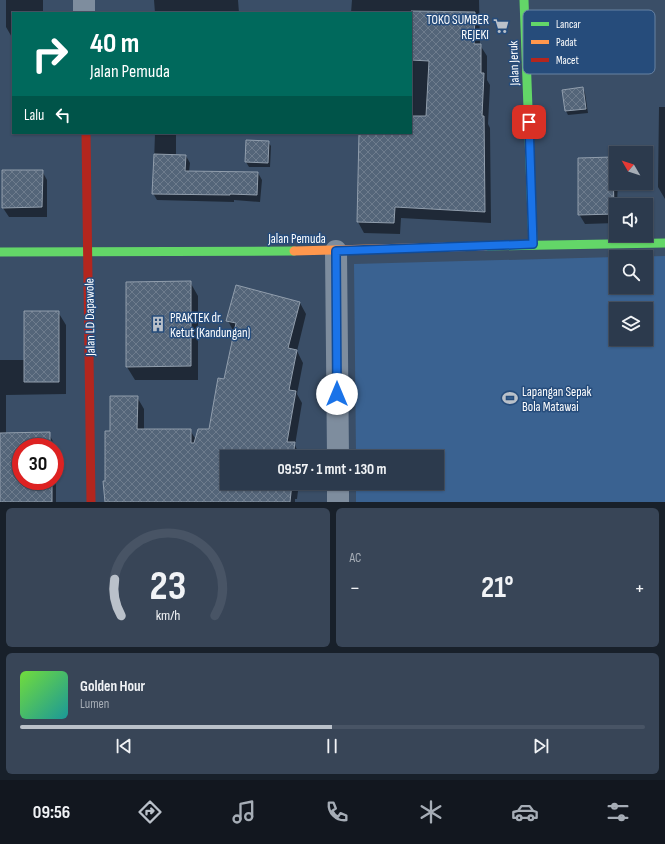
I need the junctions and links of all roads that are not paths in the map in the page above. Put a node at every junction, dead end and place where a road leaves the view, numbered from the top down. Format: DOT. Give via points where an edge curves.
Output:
graph roads {
  1 [pos="84,0"];
  2 [pos="524,0"];
  3 [pos="524,10"];
  4 [pos="84,12"];
  5 [pos="527,74"];
  6 [pos="86,134"];
  7 [pos="665,243"];
  8 [pos="533,244"];
  9 [pos="88,250"];
  10 [pos="336,251"];
  11 [pos="0,252"];
  12 [pos="338,450"];
  13 [pos="338,490"];
  14 [pos="91,502"];
  15 [pos="338,502"];
  1 -- 4 [label="street"];
  2 -- 3 [label="street, Jalan Jeruk"];
  5 -- 8 [label="street, Jalan Jeruk"];
  6 -- 9 [label="street, Jalan LD Dapawole"];
  7 -- 8 [label="street, Jalan Pemuda"];
  8 -- 10 [label="street, Jalan Pemuda"];
  9 -- 10 [label="street, Jalan Pemuda"];
  9 -- 11 [label="street, Jalan Pemuda"];
  9 -- 14 [label="street, Jalan LD Dapawole"];
  10 -- 12 [label="street"];
  13 -- 15 [label="street"];
}
